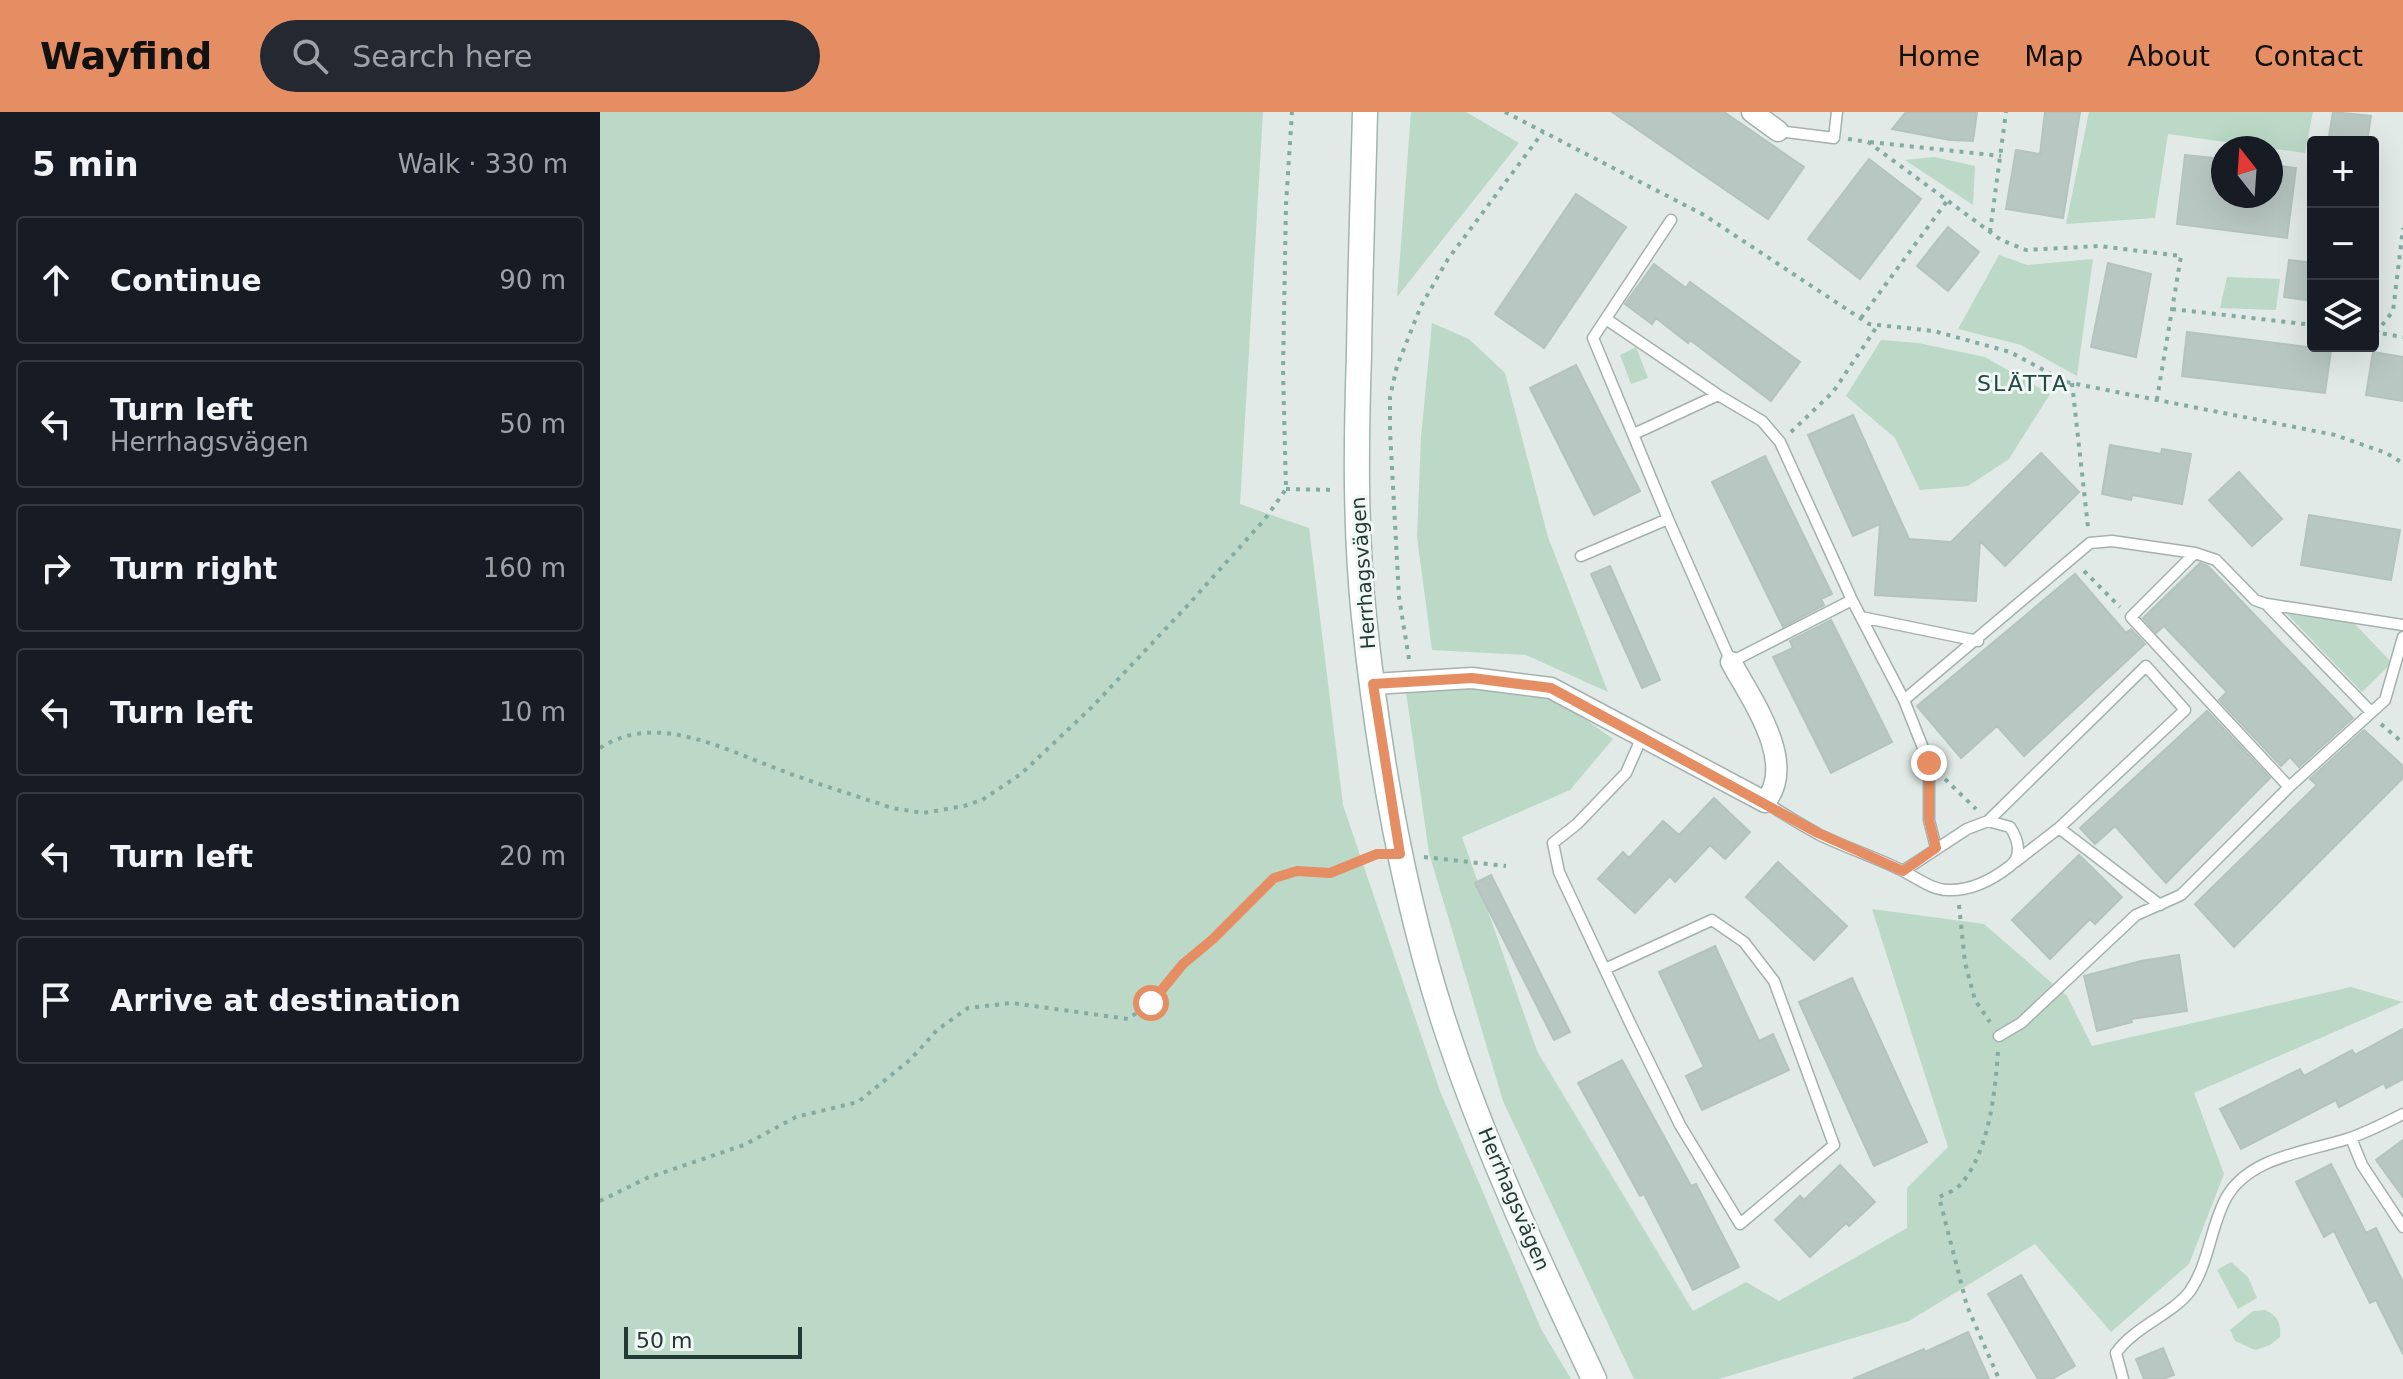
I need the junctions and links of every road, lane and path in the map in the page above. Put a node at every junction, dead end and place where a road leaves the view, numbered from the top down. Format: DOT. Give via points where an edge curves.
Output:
graph roads {
  1 [pos="1292,112"];
  2 [pos="1365,112"];
  3 [pos="1505,112"];
  4 [pos="1837,112"];
  5 [pos="2006,112"];
  6 [pos="1766,119"];
  7 [pos="1543,132"];
  8 [pos="1834,138"];
  9 [pos="1868,142"];
  10 [pos="2001,156"];
  11 [pos="1947,201"];
  12 [pos="1671,220"];
  13 [pos="2403,228"];
  14 [pos="1990,232"];
  15 [pos="2403,235"];
  16 [pos="2395,293"];
  17 [pos="2403,293"];
  18 [pos="2172,309"];
  19 [pos="1861,318"];
  20 [pos="1606,319"];
  21 [pos="2307,324"];
  22 [pos="1878,325"];
  23 [pos="2379,327"];
  24 [pos="2379,333"];
  25 [pos="2403,337"];
  26 [pos="2072,383"];
  27 [pos="1718,395"];
  28 [pos="2157,399"];
  29 [pos="1634,434"];
  30 [pos="1780,442"];
  31 [pos="2403,463"];
  32 [pos="1286,489"];
  33 [pos="1358,490"];
  34 [pos="1668,519"];
  35 [pos="2090,543"];
  36 [pos="2195,553"];
  37 [pos="1581,556"];
  38 [pos="2071,557"];
  39 [pos="1852,600"];
  40 [pos="2266,604"];
  41 [pos="1861,617"];
  42 [pos="2131,617"];
  43 [pos="2403,625"];
  44 [pos="2403,637"];
  45 [pos="1978,641"];
  46 [pos="1731,662"];
  47 [pos="1413,681"];
  48 [pos="1373,684"];
  49 [pos="1904,700"];
  50 [pos="2371,712"];
  51 [pos="1642,737"];
  52 [pos="2403,743"];
  53 [pos="600,748"];
  54 [pos="1929,763"];
  55 [pos="2289,787"];
  56 [pos="1765,802"];
  57 [pos="1988,821"];
  58 [pos="2059,828"];
  59 [pos="1936,848"];
  60 [pos="1400,854"];
  61 [pos="2015,862"];
  62 [pos="1506,866"];
  63 [pos="1903,871"];
  64 [pos="1956,890"];
  65 [pos="2160,905"];
  66 [pos="1605,969"];
  67 [pos="1999,1036"];
  68 [pos="2403,1114"];
  69 [pos="2351,1138"];
  70 [pos="600,1201"];
  71 [pos="2403,1227"];
  72 [pos="2120,1378"];
  73 [pos="1594,1379"];
  74 [pos="1999,1379"];
  1 -- 32 [label="path" via="1283,355"];
  2 -- 33 [label="street, Herrhagsvägen"];
  3 -- 7 [label="path"];
  4 -- 8 [label="lane"];
  5 -- 10 [label="path"];
  6 -- 8 [label="lane"];
  7 -- 19 [label="path" via="1704,215"];
  7 -- 47 [label="path" via="1448,259 1421,306 1397,366 1390,431 1399,597"];
  8 -- 9 [label="path"];
  9 -- 10 [label="path"];
  9 -- 11 [label="path"];
  10 -- 14 [label="path"];
  11 -- 14 [label="path"];
  11 -- 19 [label="path"];
  12 -- 20 [label="lane"];
  13 -- 15 [label="path"];
  14 -- 18 [label="path" via="2026,250 2099,246 2181,256"];
  15 -- 16 [label="path"];
  16 -- 17 [label="path"];
  16 -- 23 [label="path" via="2393,311"];
  18 -- 21 [label="path"];
  18 -- 28 [label="path"];
  19 -- 22 [label="path"];
  20 -- 27 [label="lane"];
  20 -- 29 [label="lane" via="1593,338"];
  22 -- 26 [label="path" via="1934,331 2010,352"];
  22 -- 30 [label="path" via="1833,392"];
  24 -- 25 [label="path"];
  26 -- 28 [label="path"];
  26 -- 35 [label="path"];
  27 -- 29 [label="lane"];
  27 -- 30 [label="lane" via="1762,421"];
  28 -- 31 [label="path" via="2335,435"];
  29 -- 34 [label="lane"];
  30 -- 39 [label="lane"];
  32 -- 33 [label="path"];
  32 -- 53 [label="path" via="1256,530 1093,706 1021,774 982,800 923,813 892,808 727,748 671,734 625,736"];
  33 -- 48 [label="street, Herrhagsvägen"];
  34 -- 37 [label="lane"];
  34 -- 46 [label="lane"];
  35 -- 36 [label="lane" via="2112,541"];
  35 -- 38 [label="lane"];
  36 -- 40 [label="lane" via="2216,560 2255,600"];
  36 -- 42 [label="lane"];
  38 -- 42 [label="path"];
  38 -- 45 [label="lane"];
  39 -- 41 [label="lane"];
  39 -- 46 [label="lane"];
  40 -- 43 [label="lane"];
  40 -- 50 [label="lane"];
  41 -- 45 [label="lane"];
  41 -- 49 [label="lane"];
  42 -- 55 [label="lane"];
  44 -- 50 [label="lane" via="2385,700"];
  45 -- 49 [label="lane"];
  46 -- 56 [label="street" via="1766,727 1778,763 1774,792"];
  47 -- 48 [label="street"];
  47 -- 51 [label="street" via="1472,678 1551,688"];
  48 -- 60 [label="street, Herrhagsvägen"];
  49 -- 54 [label="lane"];
  50 -- 52 [label="path"];
  50 -- 55 [label="lane"];
  51 -- 56 [label="street"];
  51 -- 66 [label="lane" via="1626,773 1553,843 1559,872"];
  54 -- 57 [label="path"];
  54 -- 59 [label="lane" via="1929,820"];
  55 -- 65 [label="lane" via="2181,895"];
  56 -- 63 [label="lane" via="1818,833"];
  57 -- 58 [label="lane" via="2146,666 2185,710"];
  57 -- 59 [label="lane"];
  57 -- 61 [label="lane" via="2010,827 2018,852"];
  58 -- 61 [label="lane"];
  58 -- 65 [label="lane"];
  59 -- 63 [label="lane"];
  60 -- 62 [label="path"];
  60 -- 70 [label="path" via="1377,854 1330,873 1297,871 1274,878 1183,964 1151,1003 1128,1019 1012,1003 968,1008 858,1102 796,1117 744,1145 647,1178"];
  60 -- 73 [label="street, Herrhagsvägen" via="1442,1016 1495,1159"];
  61 -- 64 [label="lane" via="1974,888"];
  63 -- 64 [label="lane" via="1922,883"];
  64 -- 67 [label="path" via="1975,1000"];
  65 -- 67 [label="lane" via="2136,915 2021,1023"];
  66 -- 66 [label="lane" via="1680,1125 1740,1224 1834,1145 1774,981 1744,942 1712,920"];
  67 -- 74 [label="path" via="1984,1141 1960,1186 1939,1197 1967,1306"];
  68 -- 69 [label="lane"];
  69 -- 71 [label="lane" via="2362,1165"];
  69 -- 72 [label="lane" via="2268,1162 2245,1177 2225,1199 2202,1271 2187,1294 2124,1341 2116,1353"];
}
